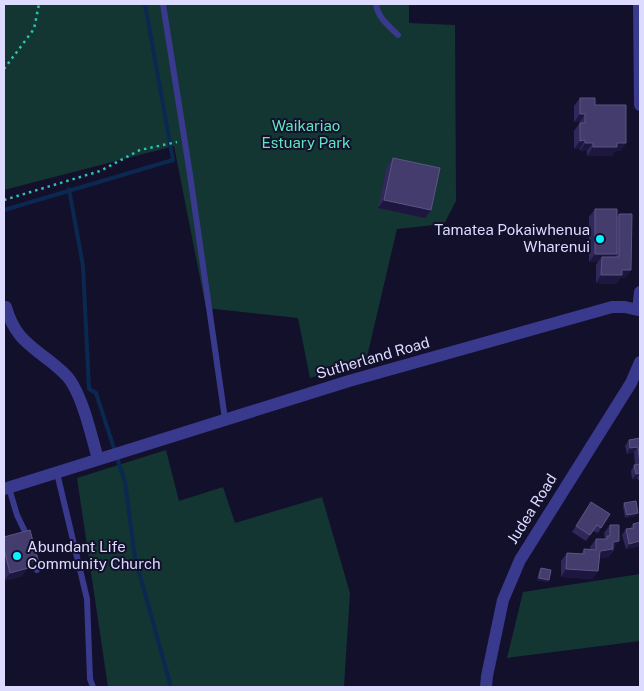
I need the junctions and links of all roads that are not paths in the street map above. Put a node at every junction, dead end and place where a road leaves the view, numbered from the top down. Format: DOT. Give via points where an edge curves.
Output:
graph roads {
  1 [pos="163,4"];
  2 [pos="376,4"];
  3 [pos="639,4"];
  4 [pos="398,35"];
  5 [pos="640,104"];
  6 [pos="640,292"];
  7 [pos="6,307"];
  8 [pos="639,311"];
  9 [pos="640,362"];
  10 [pos="225,419"];
  11 [pos="98,459"];
  12 [pos="57,472"];
  13 [pos="6,488"];
  14 [pos="37,570"];
  15 [pos="93,687"];
  16 [pos="486,687"];
  1 -- 10 [label="lane"];
  2 -- 4 [label="lane" via="384,22"];
  3 -- 5 [label="street"];
  6 -- 8 [label="street"];
  7 -- 11 [label="street" via="18,335 71,381 83,408"];
  8 -- 10 [label="street, Sutherland Road" via="612,307"];
  9 -- 16 [label="street, Judea Road" via="631,383 520,560 503,600"];
  10 -- 11 [label="street, Sutherland Road"];
  11 -- 12 [label="street, Sutherland Road"];
  12 -- 13 [label="street, Sutherland Road"];
  12 -- 15 [label="lane" via="87,599"];
  13 -- 14 [label="lane" via="32,549"];
}
